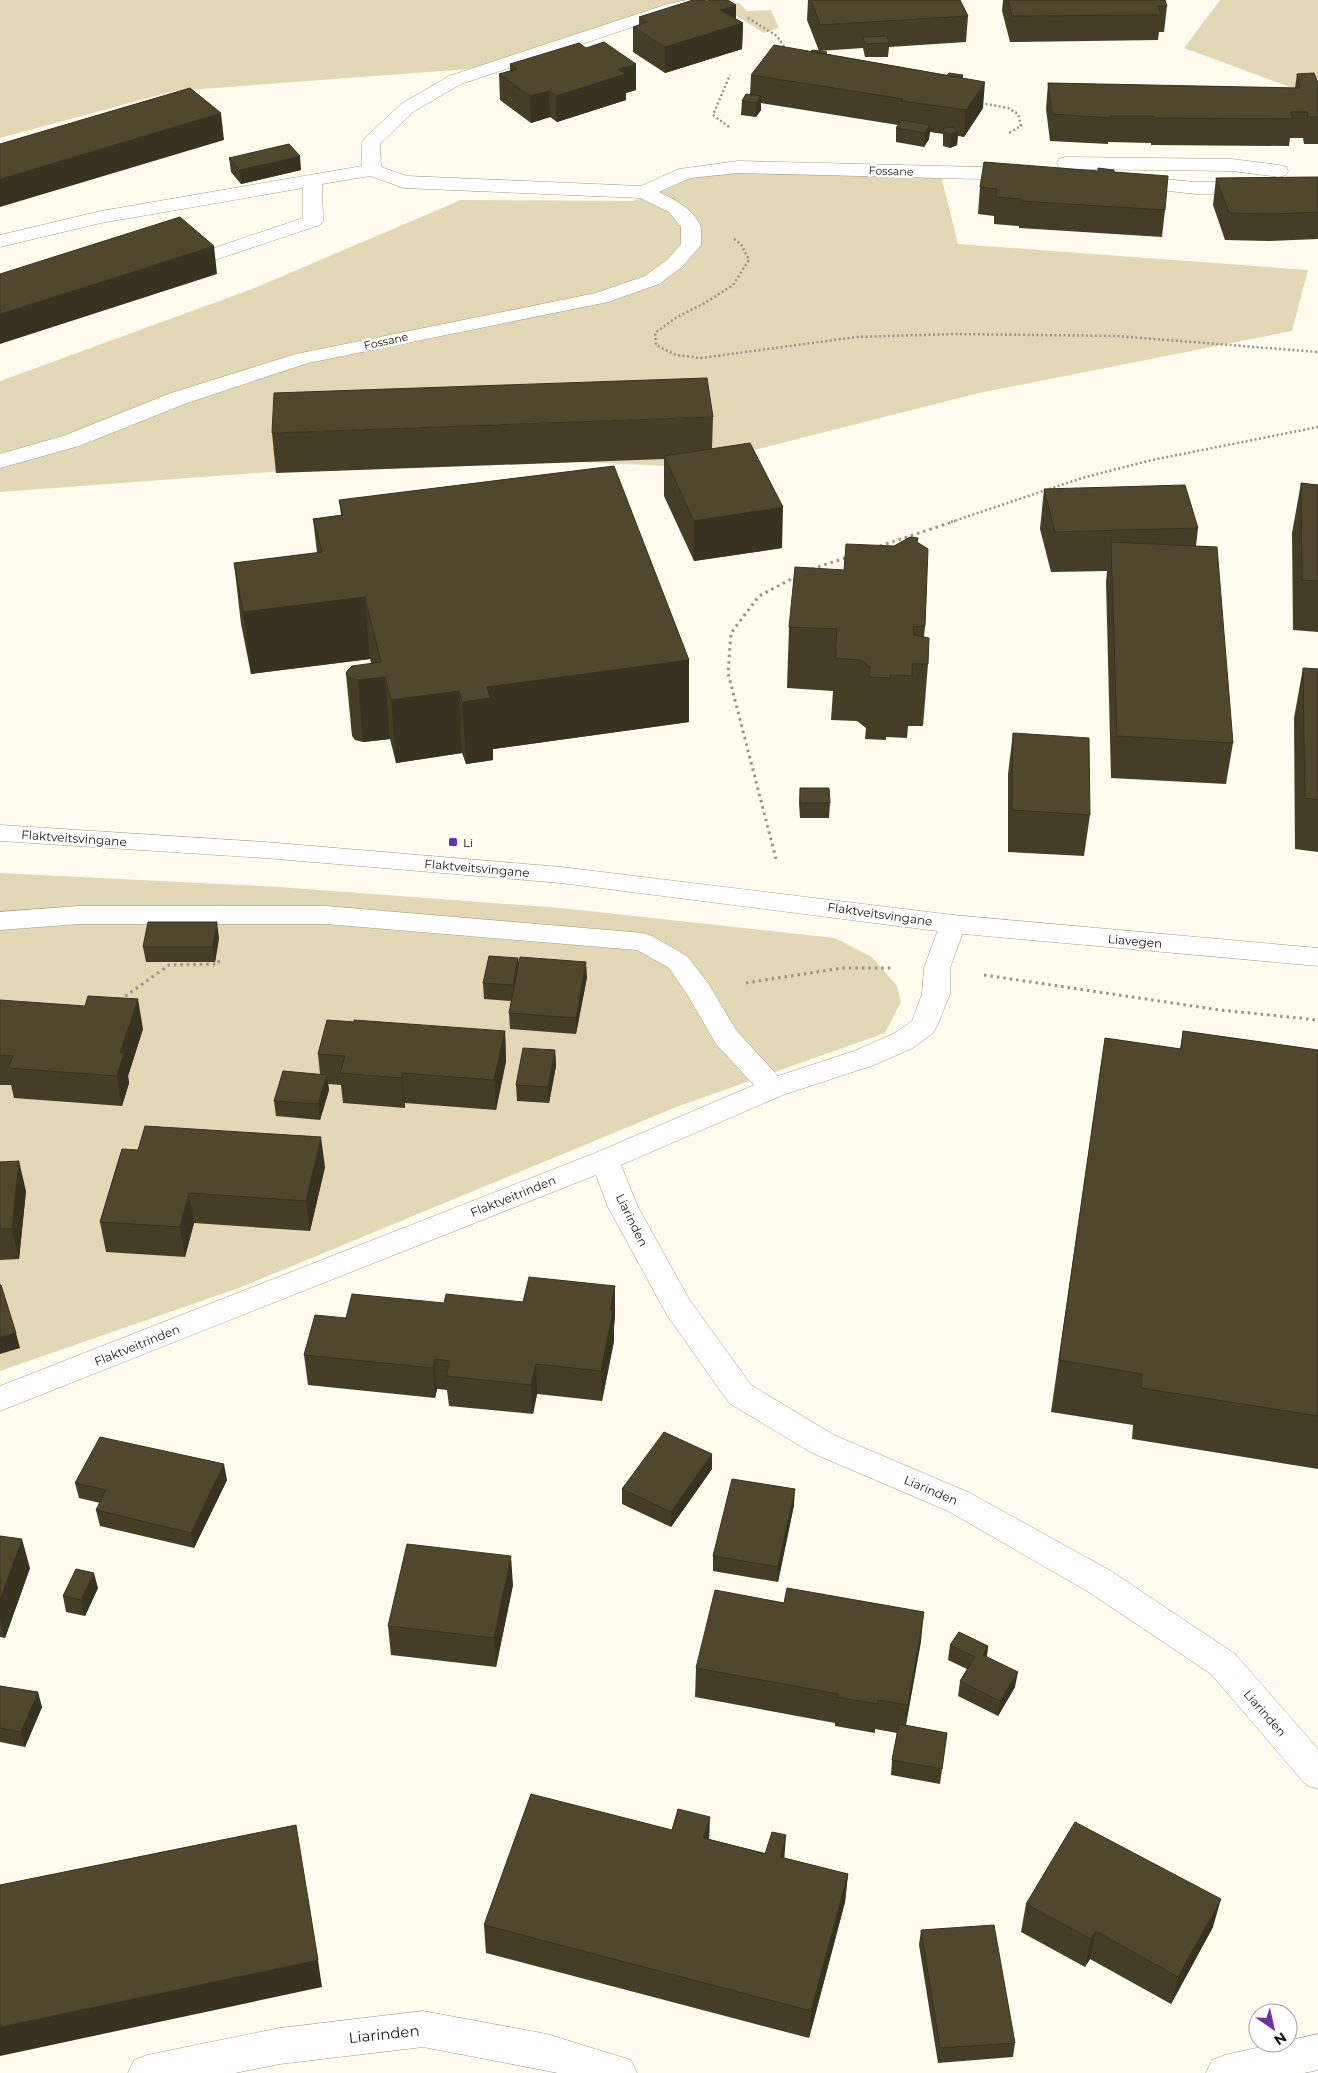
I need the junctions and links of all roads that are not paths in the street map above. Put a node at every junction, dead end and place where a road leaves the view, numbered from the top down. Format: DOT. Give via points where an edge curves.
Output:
graph roads {
  1 [pos="712,0"];
  2 [pos="1066,163"];
  3 [pos="372,170"];
  4 [pos="312,180"];
  5 [pos="1144,183"];
  6 [pos="1318,187"];
  7 [pos="644,192"];
  8 [pos="0,241"];
  9 [pos="206,257"];
  10 [pos="0,461"];
  11 [pos="0,833"];
  12 [pos="0,921"];
  13 [pos="953,924"];
  14 [pos="1318,957"];
  15 [pos="773,1088"];
  16 [pos="605,1160"];
  17 [pos="0,1399"];
  18 [pos="1318,1774"];
  19 [pos="1318,2052"];
  20 [pos="147,2073"];
  21 [pos="618,2073"];
  22 [pos="1225,2073"];
  1 -- 3 [label="street" via="674,8 455,80 407,108 371,143"];
  2 -- 5 [label="street, Fossane" via="1232,165 1286,170"];
  3 -- 4 [label="street"];
  3 -- 7 [label="street, Fossane" via="404,182"];
  4 -- 8 [label="street" via="101,217"];
  4 -- 9 [label="street" via="314,222"];
  5 -- 6 [label="street, Fossane" via="1196,188"];
  5 -- 7 [label="street, Fossane" via="1045,176 738,167 686,173"];
  7 -- 10 [label="street, Fossane" via="676,208 692,226 691,245 675,263 652,280 600,298 303,358 179,398 71,441"];
  11 -- 13 [label="street, Flaktveitsvingane" via="265,850 541,873"];
  12 -- 15 [label="street" via="80,915 326,915 643,942 678,962 726,1037"];
  13 -- 14 [label="street, Liavegen"];
  13 -- 15 [label="street, Flaktveitrinden" via="937,968 936,994 923,1026 902,1041 864,1058"];
  15 -- 16 [label="street, Flaktveitrinden"];
  16 -- 17 [label="street, Flaktveitrinden"];
  16 -- 18 [label="street, Liarinden" via="623,1207 678,1307 740,1394 823,1444 960,1502 1099,1581 1223,1664"];
  19 -- 22 [label="street"];
  20 -- 21 [label="street, Liarinden" via="280,2046 424,2029 547,2052"];
}
